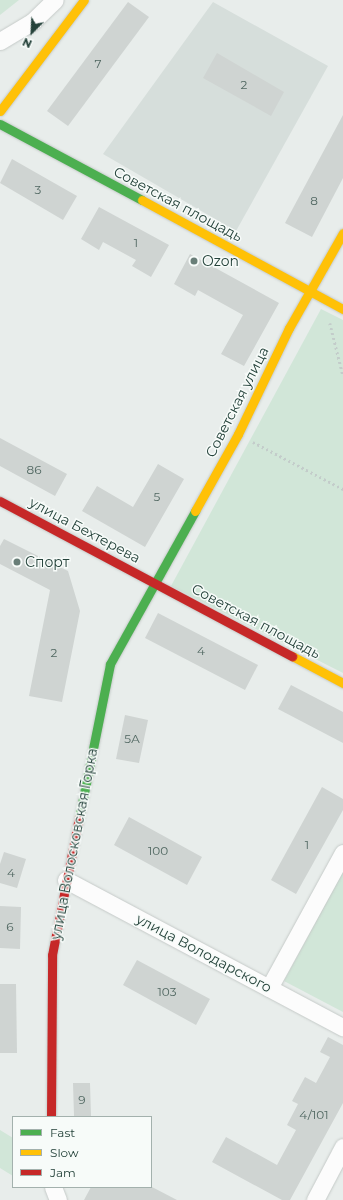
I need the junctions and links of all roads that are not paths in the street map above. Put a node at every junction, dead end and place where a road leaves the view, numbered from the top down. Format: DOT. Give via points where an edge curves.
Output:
graph roads {
  1 [pos="55,0"];
  2 [pos="84,0"];
  3 [pos="0,41"];
  4 [pos="0,111"];
  5 [pos="0,124"];
  6 [pos="343,233"];
  7 [pos="310,292"];
  8 [pos="343,309"];
  9 [pos="0,501"];
  10 [pos="156,584"];
  11 [pos="343,683"];
  12 [pos="343,853"];
  13 [pos="66,880"];
  14 [pos="269,988"];
  15 [pos="343,1027"];
  16 [pos="51,1116"];
  17 [pos="343,1148"];
  18 [pos="53,1188"];
  19 [pos="58,1200"];
  20 [pos="315,1200"];
  1 -- 3 [label="street" via="32,21"];
  2 -- 4 [label="street"];
  5 -- 7 [label="street, Советская площадь"];
  6 -- 7 [label="street, Советская улица"];
  7 -- 8 [label="street, Советская площадь"];
  7 -- 10 [label="street, Советская улица" via="289,328 238,434"];
  9 -- 10 [label="street, улица Бехтерева"];
  10 -- 11 [label="street, Советская площадь"];
  10 -- 13 [label="street, улица Волосковская Горка" via="110,664"];
  12 -- 14 [label="street"];
  13 -- 14 [label="street, улица Володарского"];
  13 -- 16 [label="street, улица Волосковская Горка" via="52,955"];
  14 -- 15 [label="street, улица Володарского"];
  17 -- 20 [label="street"];
  18 -- 19 [label="street"];
}
